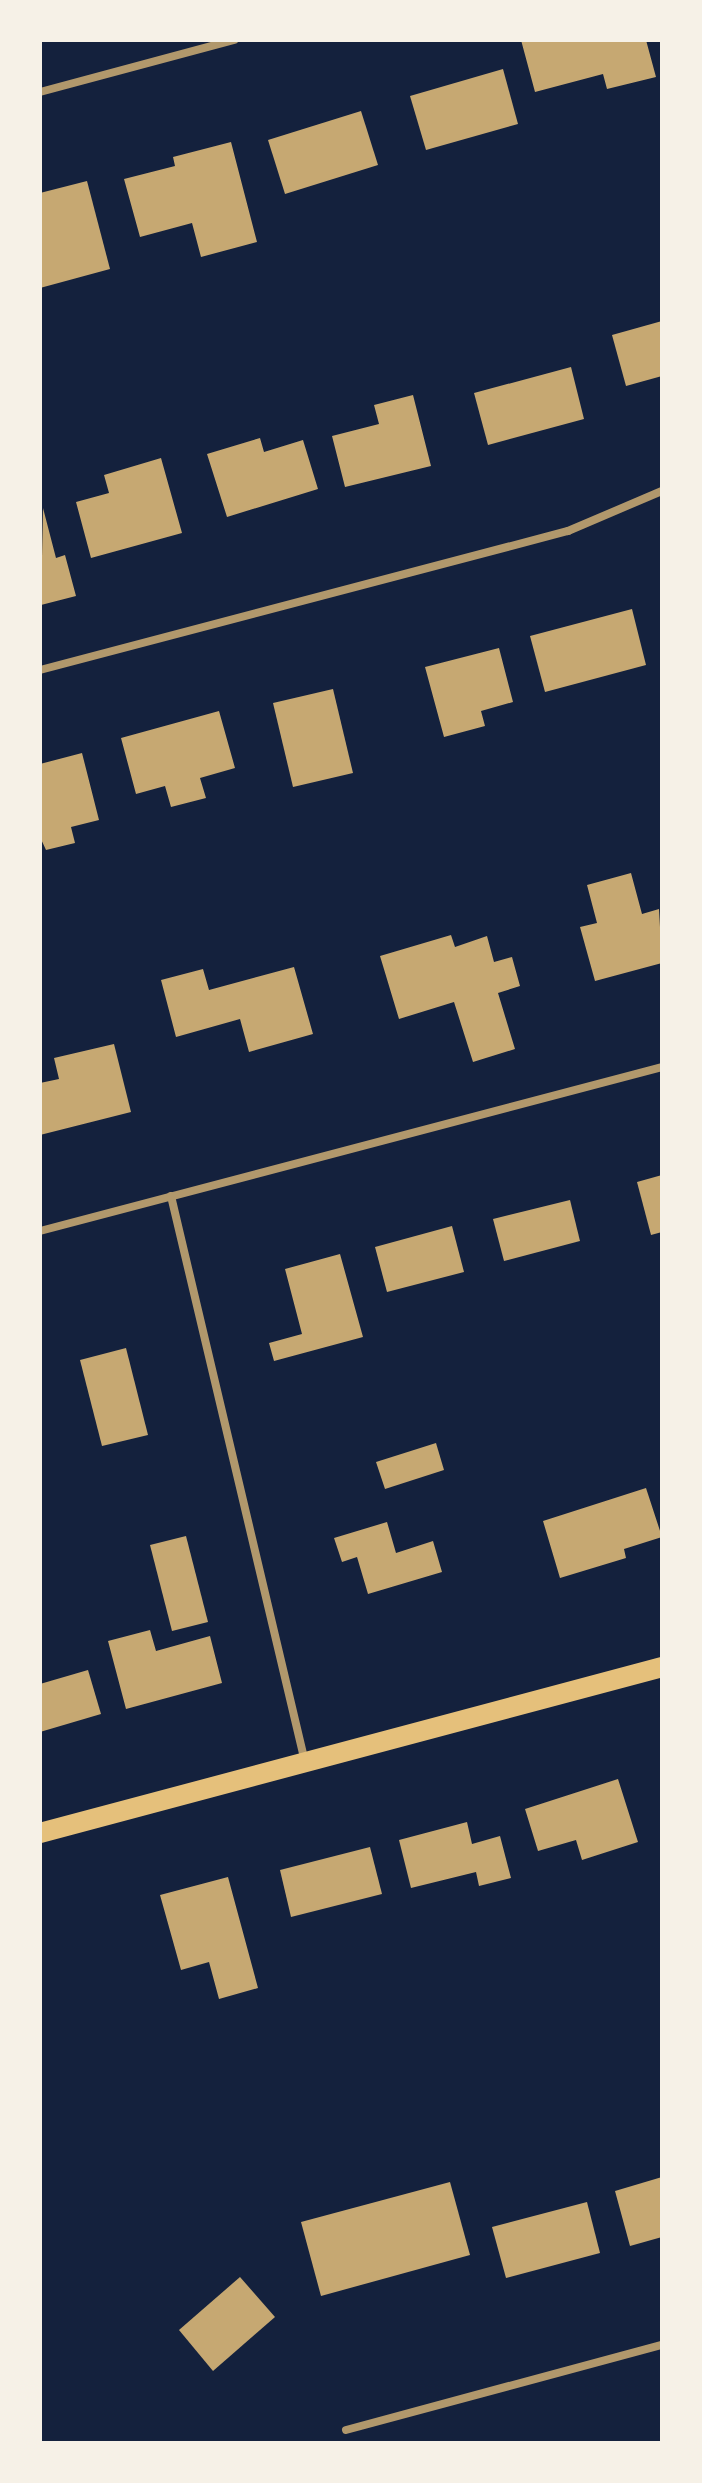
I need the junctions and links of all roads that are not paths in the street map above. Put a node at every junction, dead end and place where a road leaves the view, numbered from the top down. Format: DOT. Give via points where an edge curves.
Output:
graph roads {
  1 [pos="234,40"];
  2 [pos="40,92"];
  3 [pos="662,491"];
  4 [pos="40,670"];
  5 [pos="662,1067"];
  6 [pos="171,1196"];
  7 [pos="40,1231"];
  8 [pos="662,1667"];
  9 [pos="305,1763"];
  10 [pos="40,1833"];
  11 [pos="662,2345"];
  12 [pos="346,2430"];
  1 -- 2 [label="street"];
  3 -- 4 [label="street" via="568,531"];
  5 -- 6 [label="street"];
  6 -- 7 [label="street"];
  6 -- 9 [label="street"];
  8 -- 9 [label="main road"];
  9 -- 10 [label="main road"];
  11 -- 12 [label="street"];
}
